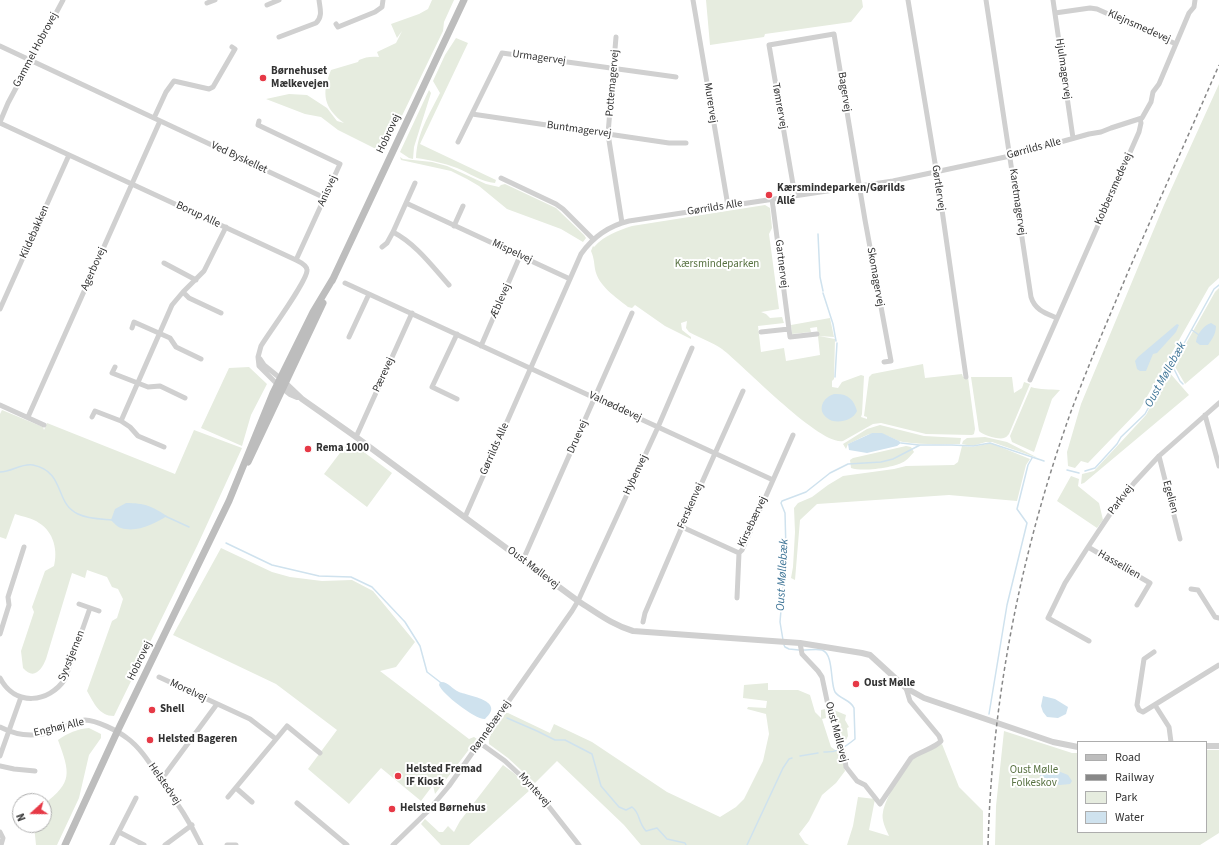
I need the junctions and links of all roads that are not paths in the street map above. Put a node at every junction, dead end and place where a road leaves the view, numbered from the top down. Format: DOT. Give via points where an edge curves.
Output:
graph roads {
  1 [pos="63,0"];
  2 [pos="215,0"];
  3 [pos="279,0"];
  4 [pos="319,0"];
  5 [pos="384,0"];
  6 [pos="464,0"];
  7 [pos="693,0"];
  8 [pos="908,0"];
  9 [pos="986,0"];
  10 [pos="1053,0"];
  11 [pos="1196,0"];
  12 [pos="207,3"];
  13 [pos="267,5"];
  14 [pos="1055,13"];
  15 [pos="336,24"];
  16 [pos="279,37"];
  17 [pos="616,37"];
  18 [pos="799,40"];
  19 [pos="1176,44"];
  20 [pos="0,46"];
  21 [pos="232,47"];
  22 [pos="31,60"];
  23 [pos="614,69"];
  24 [pos="676,77"];
  25 [pos="472,114"];
  26 [pos="154,118"];
  27 [pos="1140,119"];
  28 [pos="160,120"];
  29 [pos="260,122"];
  30 [pos="0,123"];
  31 [pos="608,134"];
  32 [pos="1073,138"];
  33 [pos="458,142"];
  34 [pos="686,143"];
  35 [pos="69,155"];
  36 [pos="1010,156"];
  37 [pos="936,171"];
  38 [pos="501,178"];
  39 [pos="415,183"];
  40 [pos="132,184"];
  41 [pos="859,186"];
  42 [pos="794,196"];
  43 [pos="325,198"];
  44 [pos="772,199"];
  45 [pos="406,203"];
  46 [pos="463,206"];
  47 [pos="728,206"];
  48 [pos="622,223"];
  49 [pos="454,226"];
  50 [pos="226,227"];
  51 [pos="393,232"];
  52 [pos="594,239"];
  53 [pos="382,247"];
  54 [pos="520,256"];
  55 [pos="296,260"];
  56 [pos="164,264"];
  57 [pos="334,277"];
  58 [pos="570,279"];
  59 [pos="196,280"];
  60 [pos="345,283"];
  61 [pos="449,285"];
  62 [pos="183,292"];
  63 [pos="369,294"];
  64 [pos="0,309"];
  65 [pos="221,313"];
  66 [pos="412,314"];
  67 [pos="632,314"];
  68 [pos="1057,318"];
  69 [pos="132,328"];
  70 [pos="789,329"];
  71 [pos="761,332"];
  72 [pos="159,333"];
  73 [pos="457,334"];
  74 [pos="817,334"];
  75 [pos="349,337"];
  76 [pos="481,346"];
  77 [pos="692,348"];
  78 [pos="201,359"];
  79 [pos="884,362"];
  80 [pos="115,367"];
  81 [pos="530,368"];
  82 [pos="966,377"];
  83 [pos="1030,380"];
  84 [pos="279,381"];
  85 [pos="137,383"];
  86 [pos="285,386"];
  87 [pos="743,391"];
  88 [pos="185,398"];
  89 [pos="595,398"];
  90 [pos="457,399"];
  91 [pos="1219,403"];
  92 [pos="0,405"];
  93 [pos="1205,416"];
  94 [pos="28,417"];
  95 [pos="92,417"];
  96 [pos="121,420"];
  97 [pos="44,425"];
  98 [pos="658,427"];
  99 [pos="793,435"];
  100 [pos="356,436"];
  101 [pos="164,447"];
  102 [pos="714,453"];
  103 [pos="1159,456"];
  104 [pos="1219,466"];
  105 [pos="773,480"];
  106 [pos="235,488"];
  107 [pos="465,517"];
  108 [pos="682,527"];
  109 [pos="1180,539"];
  110 [pos="24,547"];
  111 [pos="1088,547"];
  112 [pos="739,553"];
  113 [pos="523,560"];
  114 [pos="1191,589"];
  115 [pos="737,598"];
  116 [pos="578,600"];
  117 [pos="79,604"];
  118 [pos="1137,605"];
  119 [pos="90,608"];
  120 [pos="99,611"];
  121 [pos="1219,618"];
  122 [pos="643,622"];
  123 [pos="0,634"];
  124 [pos="1089,641"];
  125 [pos="800,644"];
  126 [pos="1154,652"];
  127 [pos="1219,665"];
  128 [pos="159,677"];
  129 [pos="0,678"];
  130 [pos="906,688"];
  131 [pos="21,697"];
  132 [pos="218,704"];
  133 [pos="1155,705"];
  134 [pos="0,727"];
  135 [pos="8,732"];
  136 [pos="118,732"];
  137 [pos="276,739"];
  138 [pos="1171,741"];
  139 [pos="480,743"];
  140 [pos="1207,746"];
  141 [pos="1219,746"];
  142 [pos="1077,747"];
  143 [pos="320,753"];
  144 [pos="0,756"];
  145 [pos="0,766"];
  146 [pos="35,772"];
  147 [pos="161,780"];
  148 [pos="236,788"];
  149 [pos="228,797"];
  150 [pos="136,798"];
  151 [pos="252,802"];
  152 [pos="297,803"];
  153 [pos="192,825"];
  154 [pos="0,832"];
  155 [pos="119,832"];
  156 [pos="1,845"];
  157 [pos="65,845"];
  158 [pos="112,845"];
  159 [pos="144,845"];
  160 [pos="164,845"];
  161 [pos="200,845"];
  162 [pos="227,845"];
  163 [pos="236,845"];
  164 [pos="347,845"];
  165 [pos="393,845"];
  166 [pos="579,845"];
  1 -- 22 [label="street, Gammel Hobrovej"];
  2 -- 12 [label="street"];
  3 -- 13 [label="street"];
  4 -- 16 [label="street" via="320,17 316,22"];
  5 -- 15 [label="street" via="382,7 375,12 338,28"];
  6 -- 57 [label="main road, Hobrovej"];
  7 -- 47 [label="street, Murervej"];
  8 -- 37 [label="street, Gørtlervej"];
  9 -- 36 [label="street, Karetmagervej"];
  10 -- 14 [label="street, Hjulmagervej"];
  11 -- 19 [label="street, Kobbersmedevej"];
  14 -- 19 [label="street, Klejnsmedevej" via="1097,9"];
  14 -- 32 [label="street, Hjulmagervej"];
  17 -- 23 [label="street, Pottemagervej"];
  18 -- 41 [label="street, Bagervej" via="834,34"];
  18 -- 42 [label="street, Tømrervej" via="769,45"];
  19 -- 27 [label="street, Kobbersmedevej" via="1145,115"];
  20 -- 22 [label="street, Ved Byskellet"];
  21 -- 26 [label="street" via="235,49 213,87 209,89 174,81"];
  22 -- 26 [label="street, Ved Byskellet"];
  22 -- 30 [label="street, Gammel Hobrovej"];
  23 -- 24 [label="street, Urmagervej"];
  23 -- 25 [label="street, Urmagervej" via="502,52"];
  23 -- 31 [label="street, Pottemagervej"];
  25 -- 31 [label="street, Buntmagervej"];
  25 -- 33 [label="street, Urmagervej"];
  26 -- 28 [label="street, Ved Byskellet"];
  27 -- 32 [label="street, Gørrilds Alle"];
  27 -- 68 [label="street, Kobbersmedevej" via="1139,132"];
  28 -- 40 [label="street, Agerbovej"];
  28 -- 43 [label="street, Ved Byskellet"];
  29 -- 43 [label="street, Anisvej" via="258,125 340,164"];
  30 -- 35 [label="street, Borup Alle"];
  31 -- 34 [label="street, Buntmagervej"];
  31 -- 48 [label="street, Pottemagervej"];
  32 -- 36 [label="street, Gørrilds Alle"];
  35 -- 40 [label="street, Borup Alle"];
  35 -- 64 [label="street, Kildebakken"];
  36 -- 37 [label="street, Gørrilds Alle"];
  36 -- 68 [label="street, Karetmagervej" via="1031,296 1036,308"];
  37 -- 41 [label="street, Gørrilds Alle"];
  37 -- 82 [label="street, Gørtlervej"];
  38 -- 52 [label="street" via="556,204"];
  39 -- 45 [label="street"];
  40 -- 50 [label="street, Borup Alle"];
  40 -- 94 [label="street, Agerbovej"];
  41 -- 42 [label="street, Gørrilds Alle"];
  41 -- 79 [label="street, Skomagervej" via="891,361"];
  42 -- 44 [label="street, Gørrilds Alle"];
  43 -- 55 [label="street, Anisvej"];
  44 -- 47 [label="street, Gørrilds Alle"];
  44 -- 70 [label="street, Gartnervej"];
  45 -- 49 [label="street, Mispelvej"];
  45 -- 51 [label="street"];
  46 -- 49 [label="street"];
  47 -- 48 [label="street, Gørrilds Alle"];
  48 -- 52 [label="street, Gørrilds Alle" via="610,227"];
  49 -- 54 [label="street, Mispelvej"];
  50 -- 55 [label="street, Borup Alle"];
  50 -- 59 [label="street" via="204,271"];
  51 -- 53 [label="street"];
  51 -- 61 [label="street" via="405,238 418,250"];
  52 -- 58 [label="street, Gørrilds Alle" via="581,254"];
  54 -- 58 [label="street, Mispelvej"];
  54 -- 76 [label="street, Æblevej"];
  55 -- 84 [label="street" via="307,268 306,274 258,352 261,361"];
  56 -- 59 [label="street"];
  57 -- 84 [label="main road, Hobrovej" via="313,312"];
  57 -- 86 [label="main road, Hobrovej"];
  58 -- 81 [label="street, Gørrilds Alle"];
  59 -- 62 [label="street"];
  60 -- 63 [label="street, Valnøddevej"];
  62 -- 65 [label="street" via="189,298"];
  62 -- 72 [label="street" via="172,305"];
  63 -- 66 [label="street, Valnøddevej"];
  63 -- 75 [label="street"];
  66 -- 73 [label="street, Valnøddevej"];
  66 -- 100 [label="street, Pærevej"];
  67 -- 89 [label="street, Druevej"];
  68 -- 83 [label="street, Kobbersmedevej"];
  69 -- 72 [label="street" via="134,322"];
  70 -- 71 [label="street"];
  70 -- 74 [label="street" via="790,337"];
  72 -- 78 [label="street" via="170,338 176,347"];
  72 -- 85 [label="street"];
  73 -- 76 [label="street, Valnøddevej"];
  73 -- 90 [label="street" via="432,387"];
  76 -- 81 [label="street, Valnøddevej"];
  77 -- 98 [label="street, Hybenvej"];
  80 -- 85 [label="street" via="112,373"];
  81 -- 89 [label="street, Valnøddevej"];
  81 -- 107 [label="street, Gørrilds Alle"];
  84 -- 86 [label="street, Oust Møllevej"];
  84 -- 106 [label="main road, Hobrovej"];
  85 -- 88 [label="street" via="148,387 160,386"];
  85 -- 96 [label="street"];
  86 -- 100 [label="street, Oust Møllevej" via="290,394 302,399"];
  86 -- 106 [label="main road, Hobrovej"];
  87 -- 102 [label="street, Ferskenvej"];
  89 -- 98 [label="street, Valnøddevej"];
  89 -- 113 [label="street, Druevej"];
  91 -- 93 [label="street, Parkvej"];
  92 -- 94 [label="street"];
  93 -- 103 [label="street, Parkvej"];
  93 -- 104 [label="street"];
  94 -- 97 [label="street"];
  95 -- 96 [label="street" via="95,411"];
  96 -- 101 [label="street" via="138,436"];
  98 -- 102 [label="street, Valnøddevej"];
  98 -- 116 [label="street, Hybenvej"];
  99 -- 105 [label="street, Kirsebærvej"];
  100 -- 107 [label="street, Oust Møllevej"];
  102 -- 105 [label="street, Valnøddevej"];
  102 -- 108 [label="street, Ferskenvej"];
  103 -- 109 [label="street, Egelien"];
  103 -- 111 [label="street, Parkvej" via="1112,511"];
  105 -- 112 [label="street, Kirsebærvej"];
  106 -- 136 [label="main road, Hobrovej"];
  107 -- 113 [label="street, Oust Møllevej"];
  108 -- 112 [label="street, Kirsebærvej"];
  108 -- 122 [label="street, Ferskenvej"];
  110 -- 123 [label="street" via="8,597 9,605"];
  111 -- 118 [label="street, Hassellien" via="1150,583"];
  111 -- 124 [label="street, Parkvej" via="1065,583 1048,618"];
  112 -- 115 [label="street"];
  113 -- 116 [label="street, Oust Møllevej"];
  114 -- 121 [label="street" via="1198,590 1215,617"];
  116 -- 125 [label="street, Oust Møllevej" via="606,620 633,631"];
  116 -- 139 [label="street, Rønnebærvej"];
  117 -- 119 [label="street"];
  119 -- 120 [label="street"];
  119 -- 131 [label="street, Syvstjernen" via="61,685 43,697"];
  125 -- 130 [label="street, Oust Møllevej" via="870,655"];
  125 -- 130 [label="street, Oust Møllevej" via="802,654 822,677 848,771 865,785 880,804 911,758 941,741 910,701"];
  126 -- 133 [label="street" via="1144,659 1137,705 1143,712"];
  127 -- 133 [label="street"];
  128 -- 132 [label="street, Morelvej"];
  129 -- 131 [label="street" via="10,690"];
  130 -- 142 [label="street, Oust Møllevej" via="924,698 1053,742"];
  131 -- 135 [label="street"];
  132 -- 137 [label="street, Morelvej" via="250,719"];
  132 -- 147 [label="street, Morelvej"];
  133 -- 138 [label="street" via="1169,727"];
  134 -- 135 [label="street, Enghøj Alle"];
  135 -- 136 [label="street, Enghøj Alle" via="43,734 86,720"];
  135 -- 144 [label="street"];
  136 -- 147 [label="street, Helstedvej" via="133,743"];
  136 -- 157 [label="main road, Hobrovej"];
  137 -- 143 [label="street" via="287,726"];
  137 -- 148 [label="street"];
  139 -- 165 [label="street, Rønnebærvej" via="444,792"];
  139 -- 166 [label="street, Myntevej" via="505,761 535,789"];
  140 -- 141 [label="street"];
  145 -- 146 [label="street"];
  147 -- 153 [label="street, Helstedvej"];
  148 -- 149 [label="street"];
  148 -- 151 [label="street"];
  150 -- 155 [label="street"];
  152 -- 164 [label="street"];
  153 -- 160 [label="street"];
  153 -- 161 [label="street, Helstedvej"];
  154 -- 156 [label="street" via="3,838"];
  155 -- 158 [label="street"];
  155 -- 159 [label="street"];
  162 -- 163 [label="street"];
}
